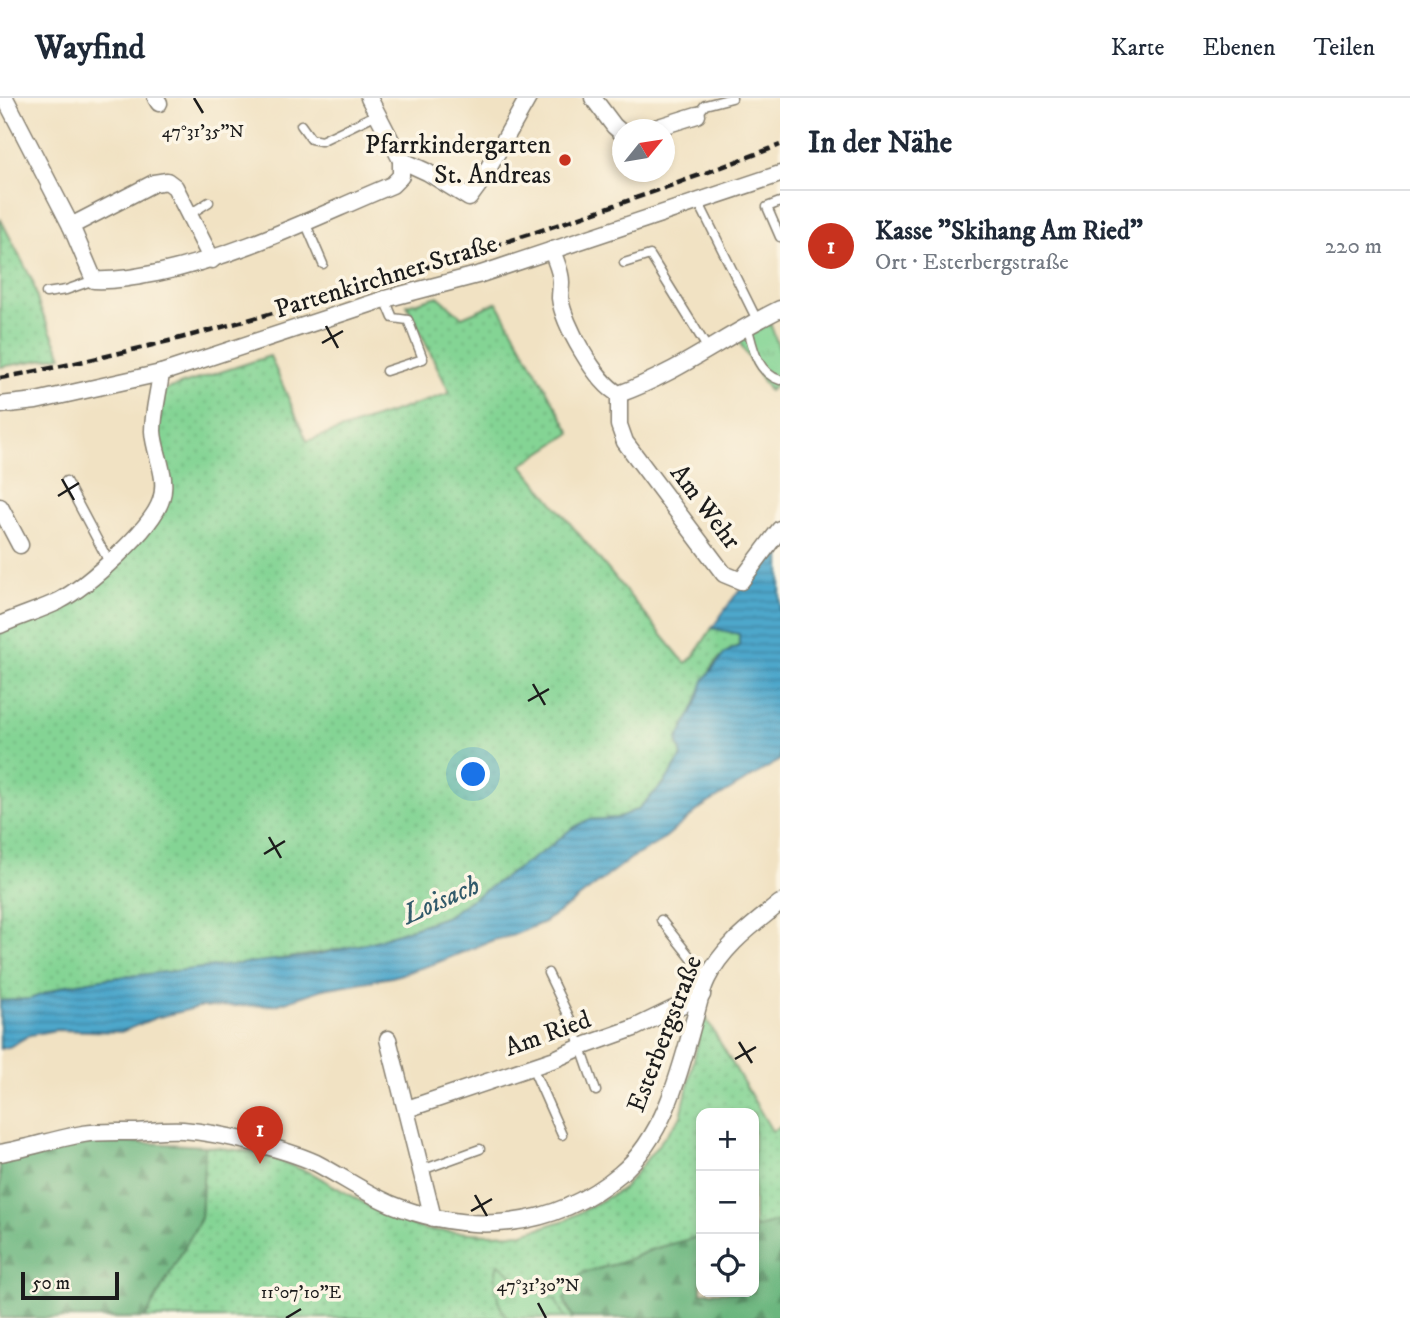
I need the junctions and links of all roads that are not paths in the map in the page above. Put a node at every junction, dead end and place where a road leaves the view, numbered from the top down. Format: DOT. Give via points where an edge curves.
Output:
graph roads {
  1 [pos="5,98"];
  2 [pos="369,98"];
  3 [pos="528,98"];
  4 [pos="593,98"];
  5 [pos="732,98"];
  6 [pos="377,114"];
  7 [pos="697,115"];
  8 [pos="675,122"];
  9 [pos="612,123"];
  10 [pos="301,125"];
  11 [pos="401,160"];
  12 [pos="780,174"];
  13 [pos="209,202"];
  14 [pos="780,202"];
  15 [pos="699,203"];
  16 [pos="190,214"];
  17 [pos="305,222"];
  18 [pos="71,226"];
  19 [pos="780,237"];
  20 [pos="552,250"];
  21 [pos="212,260"];
  22 [pos="624,263"];
  23 [pos="323,264"];
  24 [pos="93,280"];
  25 [pos="46,293"];
  26 [pos="385,299"];
  27 [pos="780,309"];
  28 [pos="752,323"];
  29 [pos="708,349"];
  30 [pos="386,371"];
  31 [pos="161,373"];
  32 [pos="780,380"];
  33 [pos="619,394"];
  34 [pos="0,405"];
  35 [pos="66,481"];
  36 [pos="0,507"];
  37 [pos="780,529"];
  38 [pos="20,545"];
  39 [pos="109,562"];
  40 [pos="0,625"];
  41 [pos="780,903"];
  42 [pos="661,920"];
  43 [pos="548,973"];
  44 [pos="704,987"];
  45 [pos="388,1039"];
  46 [pos="581,1047"];
  47 [pos="532,1067"];
  48 [pos="596,1091"];
  49 [pos="407,1109"];
  50 [pos="562,1135"];
  51 [pos="480,1149"];
  52 [pos="0,1153"];
  53 [pos="422,1170"];
  54 [pos="433,1218"];
  1 -- 18 [label="street"];
  2 -- 6 [label="street"];
  3 -- 11 [label="street" via="469,198"];
  4 -- 9 [label="street"];
  5 -- 7 [label="lane" via="705,105"];
  6 -- 10 [label="lane" via="320,141 311,139"];
  6 -- 11 [label="street"];
  7 -- 8 [label="street"];
  11 -- 17 [label="street" via="401,176 392,185"];
  12 -- 15 [label="street, Partenkirchner Straße"];
  13 -- 16 [label="lane"];
  14 -- 19 [label="lane" via="767,208"];
  15 -- 20 [label="street, Partenkirchner Straße"];
  15 -- 28 [label="lane"];
  16 -- 18 [label="street" via="167,181"];
  16 -- 21 [label="street"];
  17 -- 21 [label="street"];
  17 -- 23 [label="lane"];
  18 -- 24 [label="street"];
  20 -- 26 [label="street, Partenkirchner Straße"];
  20 -- 33 [label="street" via="562,278 560,298 566,319 600,379"];
  21 -- 24 [label="street" via="131,278"];
  22 -- 29 [label="lane" via="650,255"];
  24 -- 25 [label="lane"];
  26 -- 30 [label="lane" via="393,318 408,320 423,359"];
  26 -- 31 [label="street, Partenkirchner Straße"];
  27 -- 28 [label="street"];
  28 -- 29 [label="street"];
  28 -- 32 [label="lane" via="755,355 762,369"];
  29 -- 33 [label="street"];
  31 -- 34 [label="street, Partenkirchner Straße"];
  31 -- 39 [label="street" via="153,431 163,479 161,499 140,531"];
  33 -- 37 [label="street, Am Wehr" via="618,418 625,442 724,574 741,581"];
  35 -- 39 [label="lane"];
  36 -- 38 [label="street"];
  39 -- 40 [label="street" via="60,600"];
  41 -- 44 [label="street, Esterbergstraße" via="722,954"];
  42 -- 44 [label="lane"];
  43 -- 46 [label="lane"];
  44 -- 46 [label="street, Am Ried" via="634,1028"];
  44 -- 54 [label="street, Esterbergstraße" via="681,1068 659,1122 621,1173 564,1209 519,1223 475,1224"];
  45 -- 49 [label="street"];
  46 -- 47 [label="street, Am Ried"];
  46 -- 48 [label="lane"];
  47 -- 49 [label="street, Am Ried"];
  47 -- 50 [label="lane"];
  49 -- 53 [label="street"];
  51 -- 53 [label="lane"];
  52 -- 54 [label="street, Esterbergstraße" via="85,1133 183,1130 261,1144 314,1162 389,1203"];
  53 -- 54 [label="street"];
}
